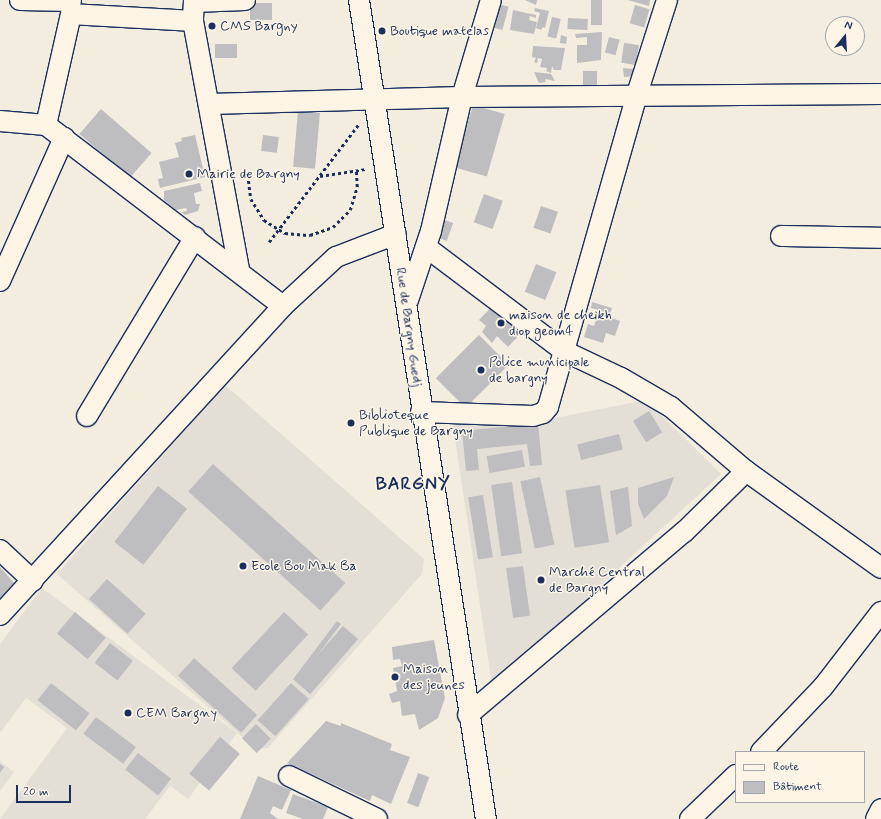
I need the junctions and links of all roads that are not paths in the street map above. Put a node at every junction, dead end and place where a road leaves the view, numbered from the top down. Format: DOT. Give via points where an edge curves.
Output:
graph roads {
  1 [pos="20,0"];
  2 [pos="245,0"];
  3 [pos="359,0"];
  4 [pos="491,0"];
  5 [pos="667,0"];
  6 [pos="71,5"];
  7 [pos="194,8"];
  8 [pos="637,94"];
  9 [pos="881,94"];
  10 [pos="462,96"];
  11 [pos="374,100"];
  12 [pos="208,104"];
  13 [pos="0,121"];
  14 [pos="46,125"];
  15 [pos="64,138"];
  16 [pos="396,234"];
  17 [pos="782,236"];
  18 [pos="195,237"];
  19 [pos="881,238"];
  20 [pos="426,247"];
  21 [pos="239,270"];
  22 [pos="0,281"];
  23 [pos="407,303"];
  24 [pos="283,306"];
  25 [pos="564,351"];
  26 [pos="421,412"];
  27 [pos="87,416"];
  28 [pos="746,471"];
  29 [pos="0,550"];
  30 [pos="881,568"];
  31 [pos="33,581"];
  32 [pos="881,612"];
  33 [pos="0,615"];
  34 [pos="468,715"];
  35 [pos="762,751"];
  36 [pos="289,776"];
  37 [pos="735,776"];
  38 [pos="881,809"];
  39 [pos="377,819"];
  40 [pos="486,819"];
  41 [pos="690,819"];
  42 [pos="876,819"];
  1 -- 6 [label="street"];
  2 -- 7 [label="street"];
  3 -- 11 [label="street, Rue de Bargny Guedj"];
  4 -- 10 [label="street"];
  5 -- 8 [label="street"];
  6 -- 7 [label="street"];
  6 -- 14 [label="street"];
  7 -- 12 [label="street"];
  8 -- 9 [label="street"];
  8 -- 10 [label="street"];
  8 -- 25 [label="street"];
  10 -- 11 [label="street"];
  10 -- 20 [label="street"];
  11 -- 12 [label="street"];
  11 -- 16 [label="street, Rue de Bargny Guedj"];
  12 -- 21 [label="street"];
  13 -- 14 [label="street"];
  14 -- 15 [label="street"];
  15 -- 18 [label="street"];
  15 -- 22 [label="street"];
  16 -- 23 [label="street, Rue de Bargny Guedj"];
  16 -- 24 [label="street" via="336,257"];
  17 -- 19 [label="street"];
  18 -- 21 [label="street"];
  18 -- 27 [label="street"];
  20 -- 23 [label="street"];
  20 -- 25 [label="street"];
  21 -- 24 [label="street"];
  23 -- 26 [label="street, Rue de Bargny Guedj"];
  24 -- 31 [label="street"];
  25 -- 26 [label="street" via="548,407 543,413 533,416"];
  25 -- 28 [label="street" via="621,378 670,407"];
  26 -- 34 [label="street, Rue de Bargny Guedj"];
  28 -- 30 [label="street"];
  28 -- 34 [label="street" via="684,532"];
  29 -- 31 [label="street"];
  31 -- 33 [label="street"];
  32 -- 35 [label="street" via="823,687"];
  34 -- 40 [label="street, Rue de Bargny Guedj"];
  36 -- 39 [label="street"];
  37 -- 41 [label="street"];
  38 -- 42 [label="street"];
}
